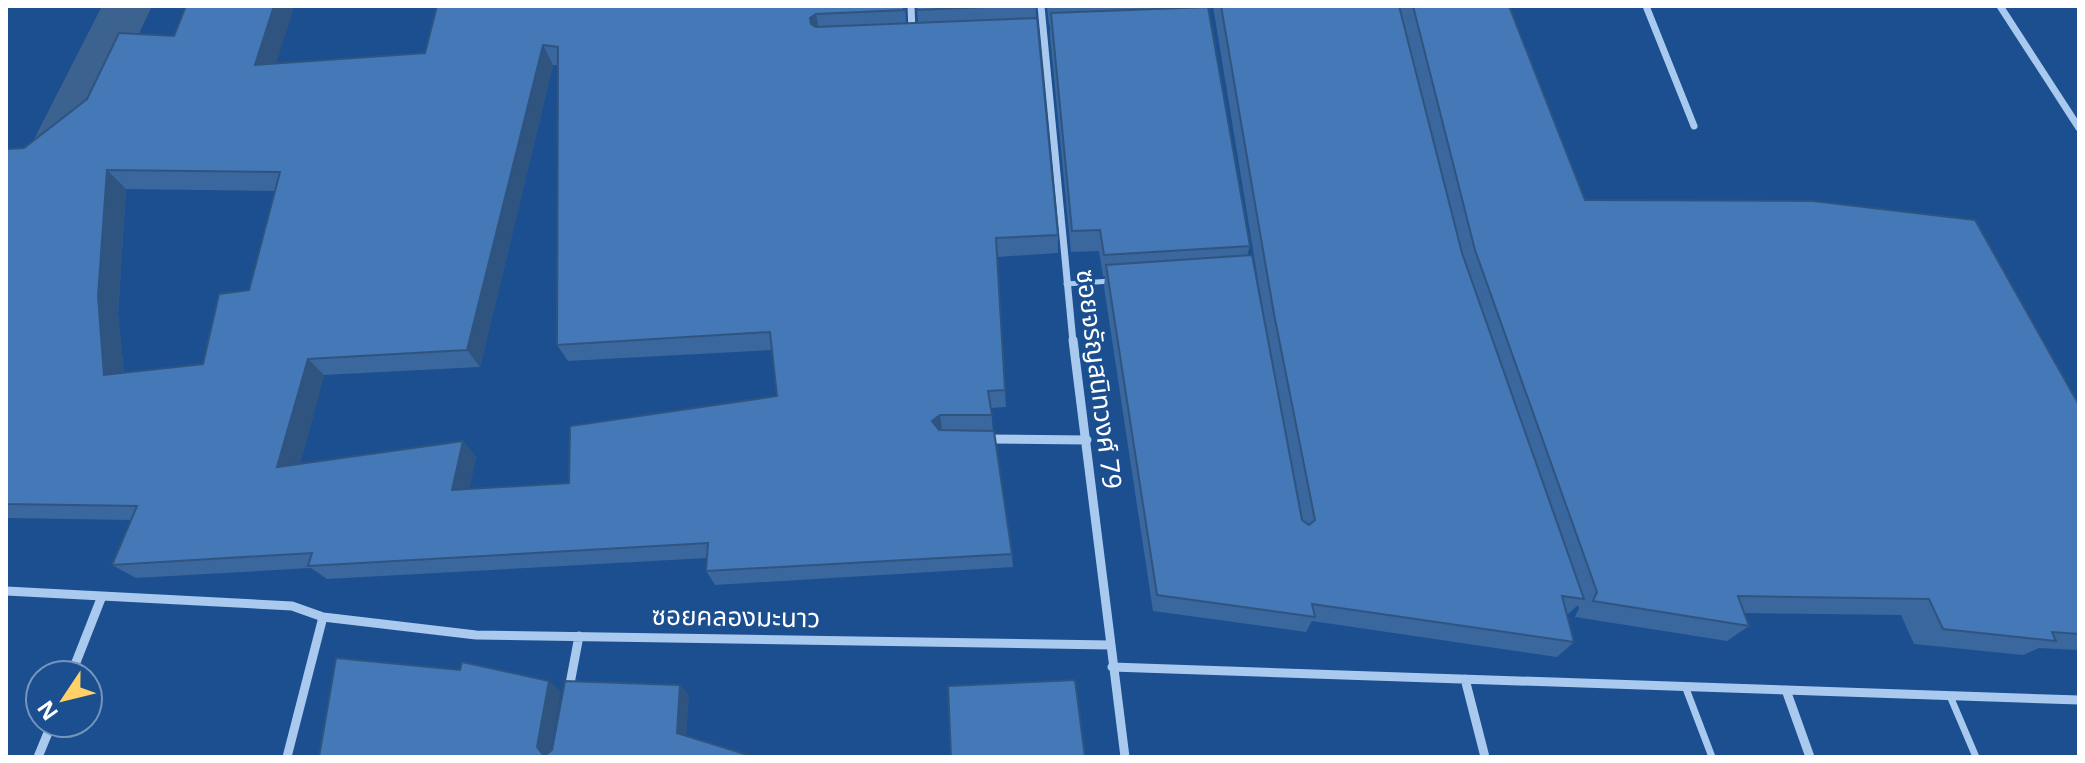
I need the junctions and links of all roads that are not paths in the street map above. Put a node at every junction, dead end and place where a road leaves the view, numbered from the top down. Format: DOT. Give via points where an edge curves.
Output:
graph roads {
  1 [pos="911,6"];
  2 [pos="1041,6"];
  3 [pos="1646,6"];
  4 [pos="2000,6"];
  5 [pos="1044,31"];
  6 [pos="1059,31"];
  7 [pos="1029,32"];
  8 [pos="913,36"];
  9 [pos="927,36"];
  10 [pos="897,37"];
  11 [pos="1694,126"];
  12 [pos="2079,128"];
  13 [pos="1128,280"];
  14 [pos="1066,284"];
  15 [pos="982,439"];
  16 [pos="1087,440"];
  17 [pos="6,591"];
  18 [pos="102,596"];
  19 [pos="323,617"];
  20 [pos="579,636"];
  21 [pos="1110,645"];
  22 [pos="77,659"];
  23 [pos="1112,667"];
  24 [pos="1465,679"];
  25 [pos="1685,686"];
  26 [pos="1786,690"];
  27 [pos="568,696"];
  28 [pos="1950,696"];
  29 [pos="2079,700"];
  30 [pos="287,757"];
  31 [pos="1125,757"];
  32 [pos="1485,757"];
  33 [pos="1712,757"];
  34 [pos="1810,757"];
  35 [pos="1976,757"];
  1 -- 8 [label="street"];
  2 -- 5 [label="street, ซอยจรัญสนิทวงศ์ 79"];
  3 -- 11 [label="street"];
  4 -- 12 [label="street"];
  5 -- 6 [label="lane"];
  5 -- 7 [label="street"];
  5 -- 14 [label="street, ซอยจรัญสนิทวงศ์ 79"];
  8 -- 9 [label="street"];
  8 -- 10 [label="street"];
  13 -- 14 [label="lane"];
  14 -- 16 [label="street, ซอยจรัญสนิทวงศ์ 79"];
  15 -- 16 [label="street"];
  16 -- 21 [label="street, ซอยจรัญสนิทวงศ์ 79"];
  17 -- 18 [label="street, ซอยคลองมะนาว"];
  18 -- 19 [label="street, ซอยคลองมะนาว" via="292,606"];
  18 -- 22 [label="street"];
  19 -- 20 [label="street, ซอยคลองมะนาว" via="476,635"];
  19 -- 30 [label="street"];
  20 -- 21 [label="street, ซอยคลองมะนาว"];
  20 -- 27 [label="street"];
  21 -- 23 [label="street, ซอยจรัญสนิทวงศ์ 79"];
  23 -- 24 [label="street"];
  23 -- 31 [label="street, ซอยจรัญสนิทวงศ์ 79"];
  24 -- 25 [label="street"];
  24 -- 32 [label="street"];
  25 -- 26 [label="street"];
  25 -- 33 [label="lane"];
  26 -- 28 [label="street"];
  26 -- 34 [label="street"];
  28 -- 29 [label="street"];
  28 -- 35 [label="lane"];
}
